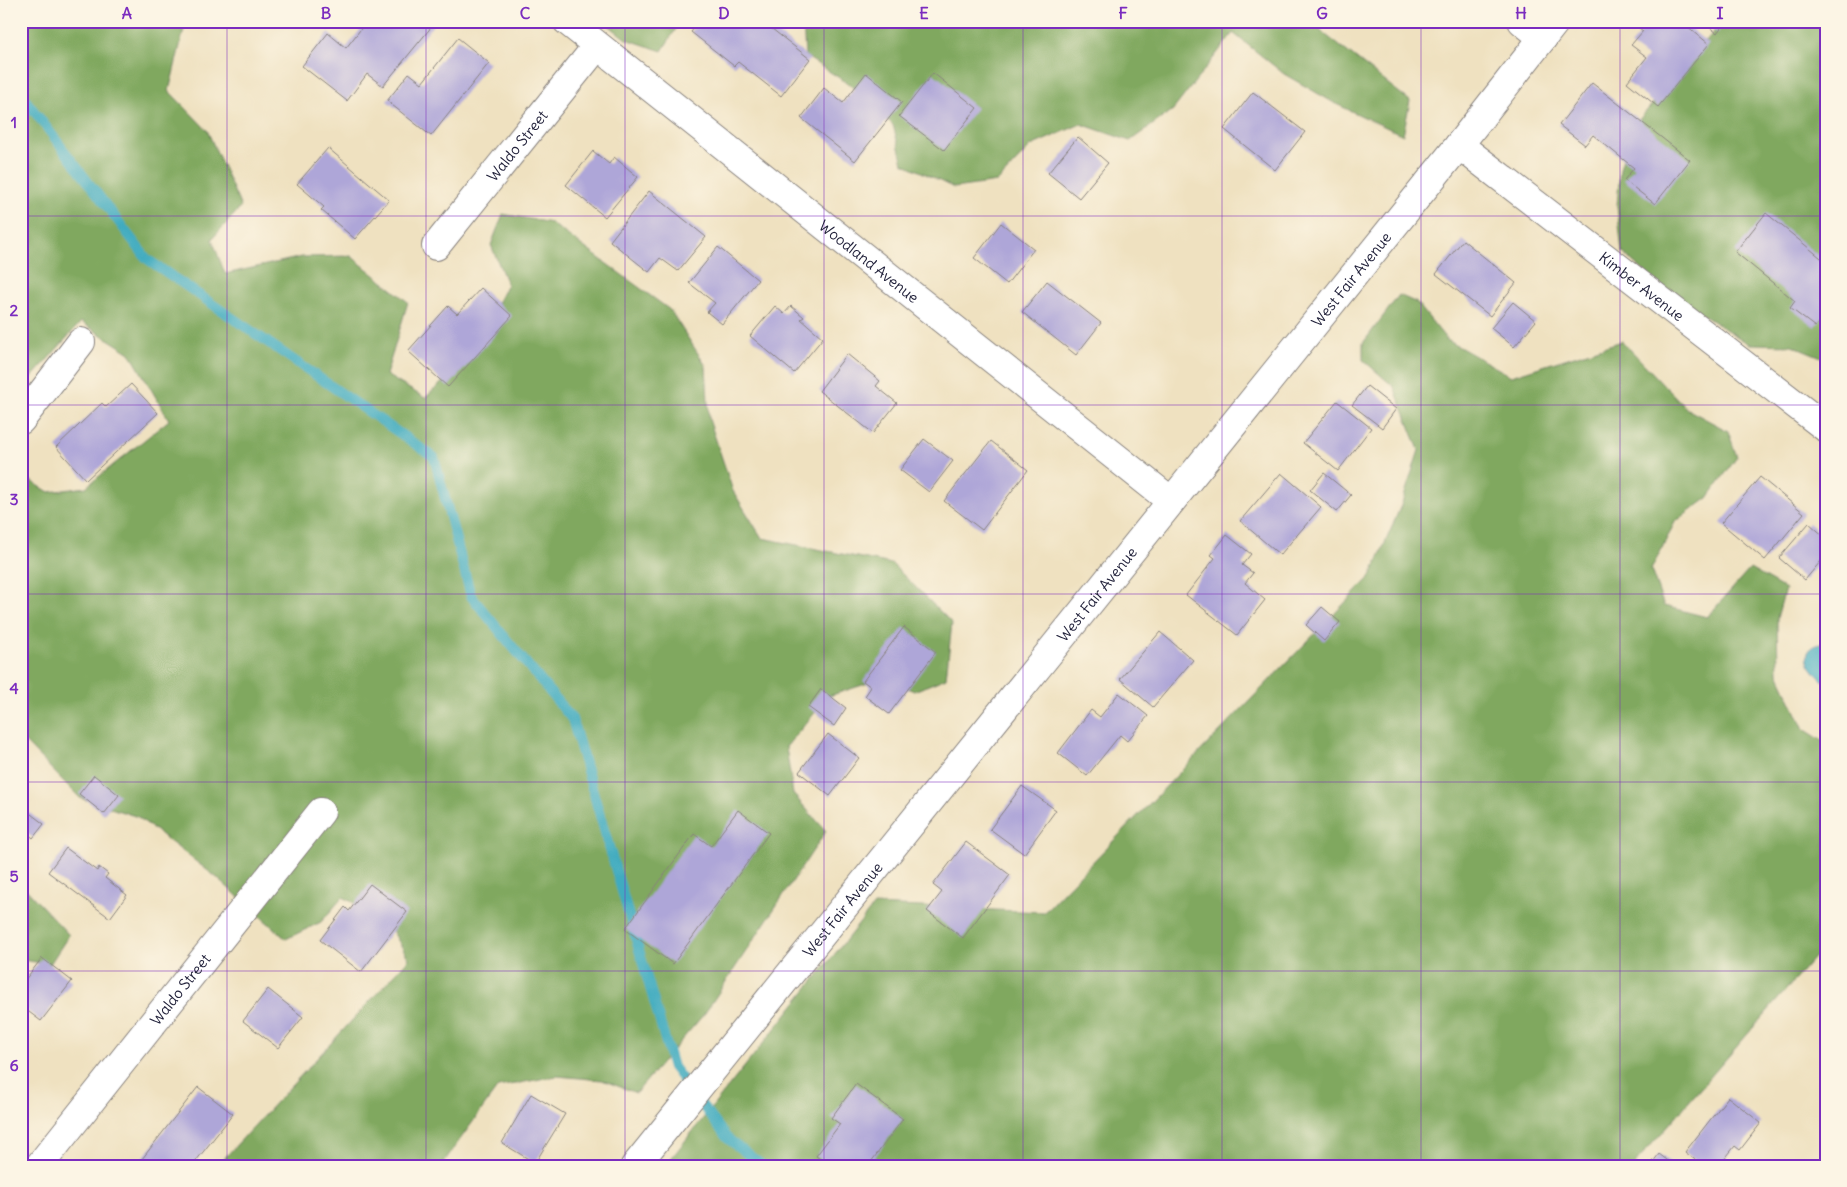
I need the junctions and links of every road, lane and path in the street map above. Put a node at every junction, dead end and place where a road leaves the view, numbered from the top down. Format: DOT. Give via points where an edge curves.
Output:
graph roads {
  1 [pos="567,21"];
  2 [pos="1540,27"];
  3 [pos="597,46"];
  4 [pos="1459,145"];
  5 [pos="436,246"];
  6 [pos="81,342"];
  7 [pos="21,420"];
  8 [pos="1826,428"];
  9 [pos="1171,501"];
  10 [pos="321,812"];
  11 [pos="39,1166"];
  12 [pos="636,1166"];
  1 -- 3 [label="street, Woodland Avenue"];
  2 -- 4 [label="street, West Fair Avenue"];
  3 -- 5 [label="street, Waldo Street"];
  3 -- 9 [label="street, Woodland Avenue"];
  4 -- 8 [label="street, Kimber Avenue"];
  4 -- 9 [label="street, West Fair Avenue"];
  6 -- 7 [label="street"];
  9 -- 12 [label="street, West Fair Avenue"];
  10 -- 11 [label="street, Waldo Street"];
}
